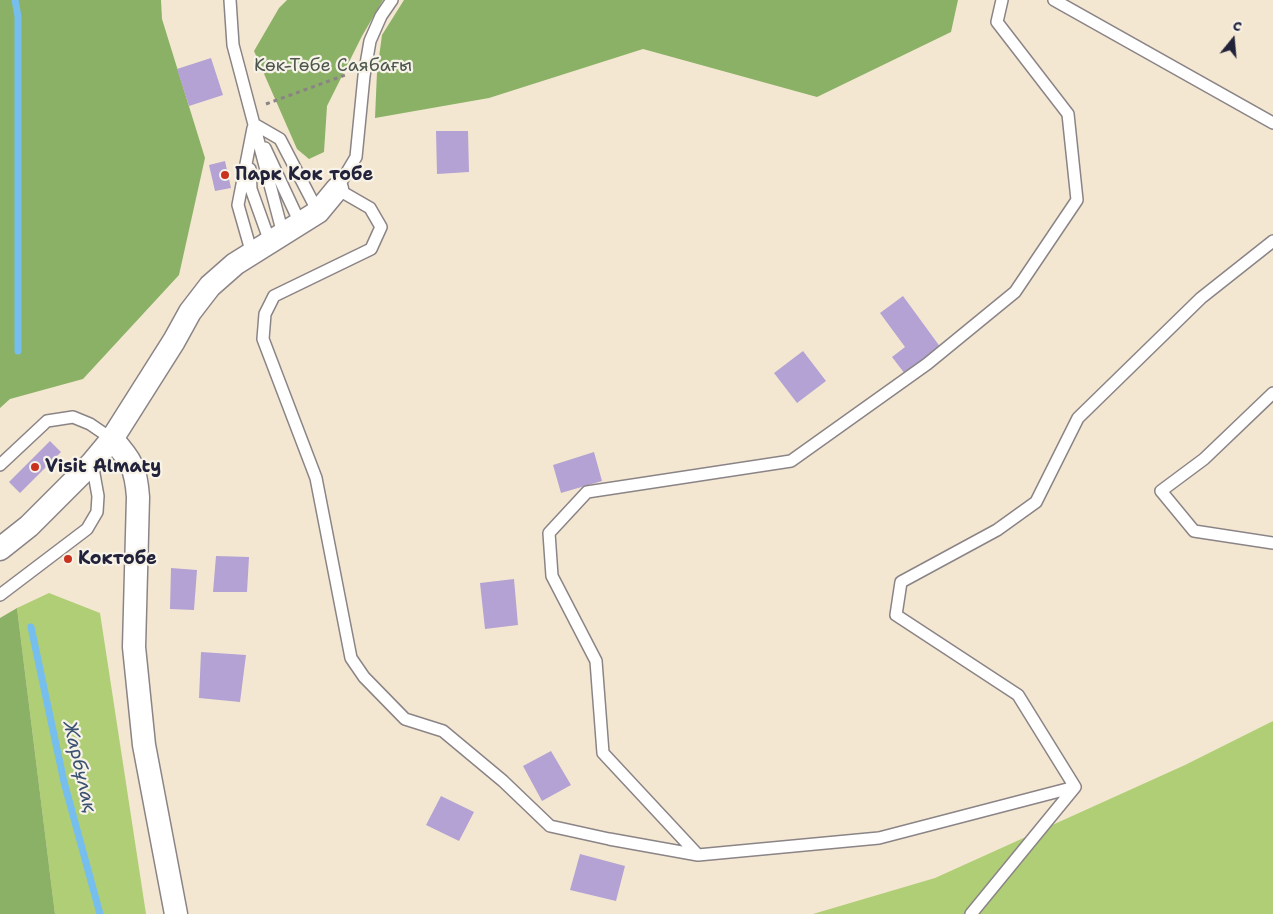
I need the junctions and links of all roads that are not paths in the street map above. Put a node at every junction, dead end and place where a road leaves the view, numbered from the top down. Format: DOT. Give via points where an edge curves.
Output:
graph roads {
  1 [pos="230,0"];
  2 [pos="392,0"];
  3 [pos="1002,0"];
  4 [pos="1054,0"];
  5 [pos="1273,123"];
  6 [pos="254,124"];
  7 [pos="249,152"];
  8 [pos="337,189"];
  9 [pos="285,233"];
  10 [pos="1273,241"];
  11 [pos="1273,393"];
  12 [pos="112,439"];
  13 [pos="92,462"];
  14 [pos="0,465"];
  15 [pos="1273,543"];
  16 [pos="0,549"];
  17 [pos="0,595"];
  18 [pos="1075,787"];
  19 [pos="698,855"];
  20 [pos="176,914"];
  21 [pos="971,914"];
  1 -- 6 [label="lane" via="233,45"];
  2 -- 8 [label="lane" via="370,41 356,157"];
  3 -- 19 [label="lane" via="997,22 1068,114 1078,200 1015,292 927,364 791,461 587,492 549,533 552,576 596,661 603,753"];
  4 -- 5 [label="lane"];
  6 -- 7 [label="lane"];
  6 -- 9 [label="lane"];
  6 -- 9 [label="lane"];
  6 -- 9 [label="lane" via="280,140"];
  7 -- 9 [label="lane" via="251,189"];
  7 -- 9 [label="lane" via="238,205"];
  8 -- 9 [label="street"];
  8 -- 19 [label="lane" via="370,208 381,227 370,250 274,296 265,314 263,339 316,478 351,658 364,677 405,719 443,731 504,781 550,826"];
  9 -- 12 [label="street" via="235,264 210,286 190,312"];
  10 -- 18 [label="lane" via="1201,298 1078,418 1036,502 998,530 901,582 896,615 1018,695"];
  11 -- 15 [label="lane" via="1204,459 1161,491 1194,531"];
  12 -- 13 [label="street"];
  12 -- 14 [label="lane" via="90,424 72,417 47,421"];
  12 -- 20 [label="street" via="128,456 137,477 135,656 144,745"];
  13 -- 16 [label="street" via="28,526"];
  13 -- 17 [label="lane" via="98,496 97,512 87,529"];
  18 -- 19 [label="lane" via="879,838"];
  18 -- 21 [label="lane"];
}
